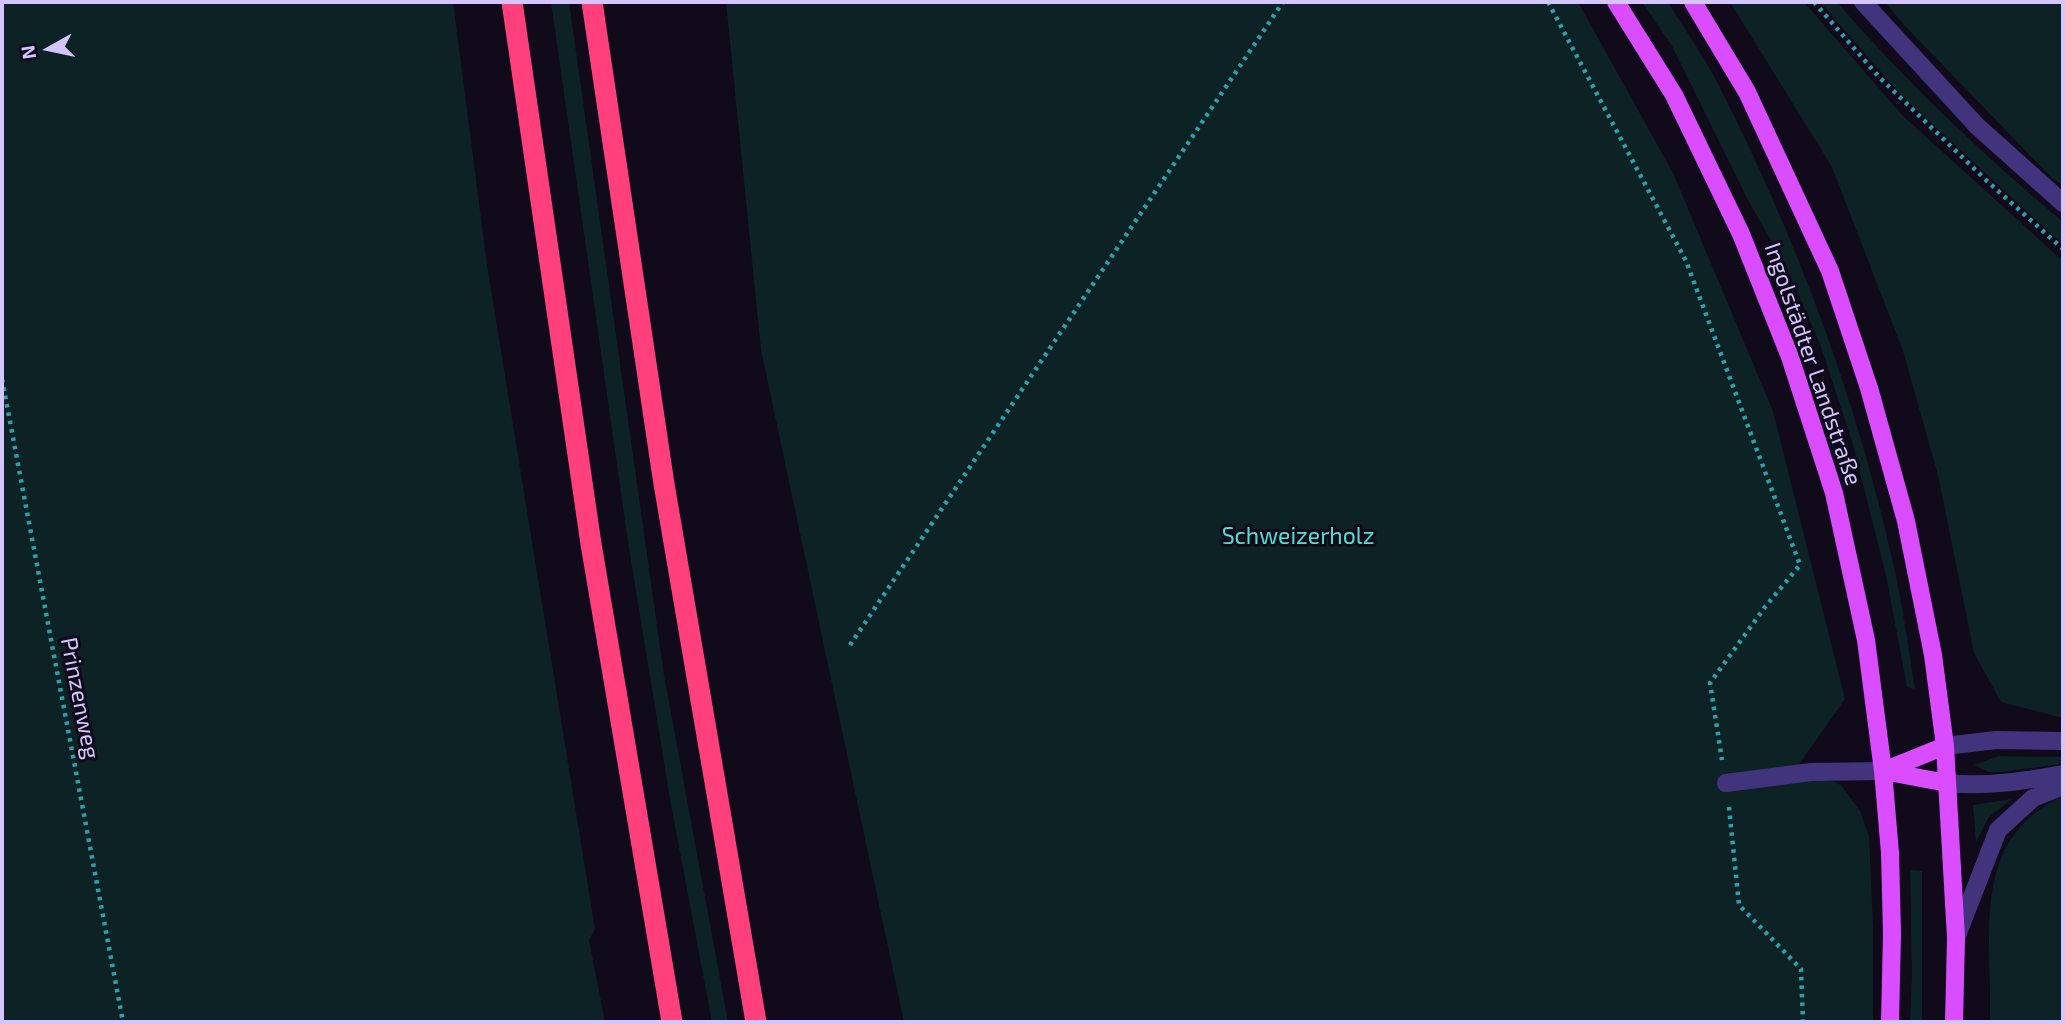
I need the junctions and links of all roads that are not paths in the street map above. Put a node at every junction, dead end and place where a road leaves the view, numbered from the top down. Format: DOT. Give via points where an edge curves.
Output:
graph roads {
  1 [pos="512,2"];
  2 [pos="592,2"];
  3 [pos="1616,2"];
  4 [pos="1693,2"];
  5 [pos="1863,2"];
  6 [pos="2063,203"];
  7 [pos="2063,741"];
  8 [pos="1945,746"];
  9 [pos="1883,771"];
  10 [pos="2063,774"];
  11 [pos="1726,783"];
  12 [pos="1947,783"];
  13 [pos="2063,786"];
  14 [pos="1956,938"];
  15 [pos="672,1022"];
  16 [pos="756,1022"];
  17 [pos="1890,1022"];
  18 [pos="1954,1022"];
  1 -- 15 [label="highway" via="591,544"];
  2 -- 16 [label="highway" via="664,484"];
  3 -- 9 [label="main road, Ingolstädter Landstraße" via="1674,95 1741,234 1790,357 1833,493 1866,640"];
  4 -- 8 [label="main road, Ingolstädter Landstraße" via="1747,92 1830,271 1906,521 1933,655"];
  5 -- 6 [label="street" via="1977,126"];
  7 -- 8 [label="street" via="1996,740"];
  8 -- 9 [label="main road"];
  8 -- 12 [label="main road, Ingolstädter Landstraße"];
  9 -- 11 [label="street" via="1811,772"];
  9 -- 12 [label="main road"];
  9 -- 17 [label="main road, Ingolstädter Landstraße" via="1892,907"];
  10 -- 12 [label="street" via="1975,786"];
  12 -- 14 [label="main road, Ingolstädter Landstraße"];
  13 -- 14 [label="street" via="2033,798 1998,830"];
  14 -- 18 [label="main road, Ingolstädter Landstraße"];
}
